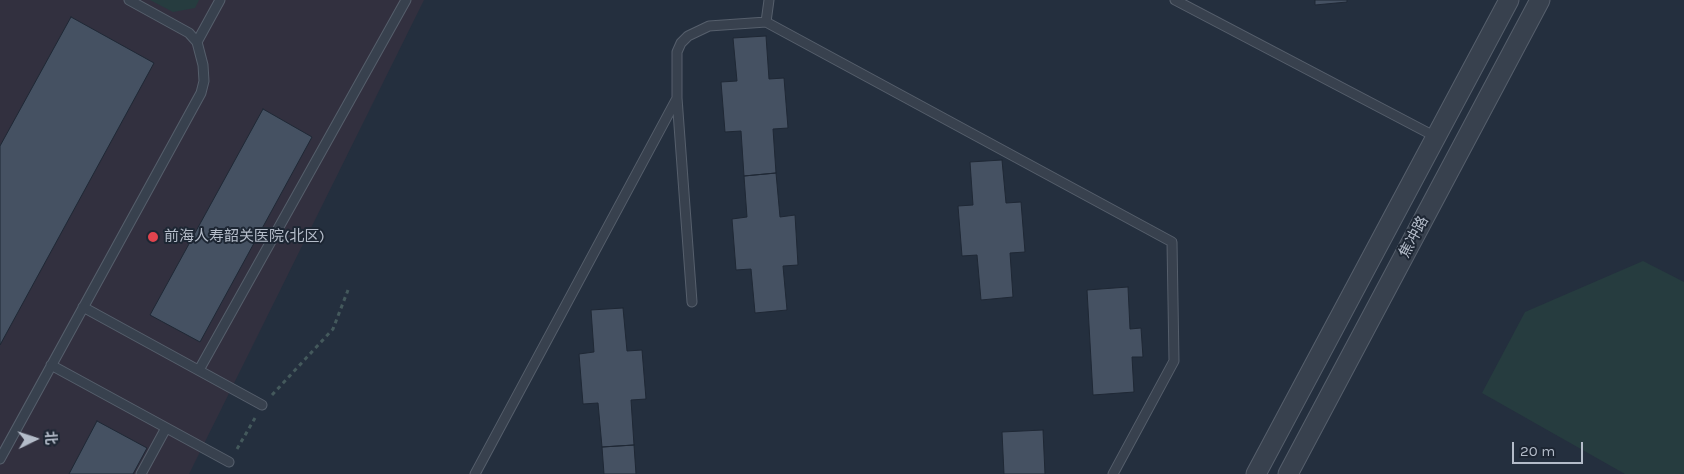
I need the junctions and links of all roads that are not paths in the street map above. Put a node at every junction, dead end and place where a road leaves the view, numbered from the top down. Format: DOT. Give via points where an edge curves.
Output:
graph roads {
  1 [pos="128,0"];
  2 [pos="220,0"];
  3 [pos="406,0"];
  4 [pos="769,0"];
  5 [pos="1175,0"];
  6 [pos="1509,0"];
  7 [pos="1540,0"];
  8 [pos="766,22"];
  9 [pos="197,42"];
  10 [pos="676,98"];
  11 [pos="1436,137"];
  12 [pos="692,302"];
  13 [pos="83,307"];
  14 [pos="51,365"];
  15 [pos="199,370"];
  16 [pos="262,405"];
  17 [pos="166,428"];
  18 [pos="0,459"];
  19 [pos="229,462"];
  20 [pos="141,474"];
  21 [pos="475,474"];
  22 [pos="1113,474"];
  23 [pos="1256,474"];
  24 [pos="1288,474"];
  1 -- 9 [label="lane" via="189,33"];
  2 -- 9 [label="lane"];
  3 -- 15 [label="lane"];
  4 -- 8 [label="lane"];
  5 -- 11 [label="lane"];
  6 -- 11 [label="street, 焦冲路"];
  7 -- 24 [label="street, 焦冲路"];
  8 -- 10 [label="lane" via="709,26 688,36 677,52"];
  8 -- 22 [label="lane" via="1172,242 1174,361"];
  9 -- 13 [label="lane" via="203,65 201,93"];
  10 -- 12 [label="lane"];
  10 -- 21 [label="lane"];
  11 -- 23 [label="street, 焦冲路"];
  13 -- 14 [label="lane"];
  13 -- 15 [label="lane"];
  14 -- 17 [label="lane"];
  14 -- 18 [label="lane"];
  15 -- 16 [label="lane"];
  17 -- 19 [label="lane"];
  17 -- 20 [label="lane"];
}
